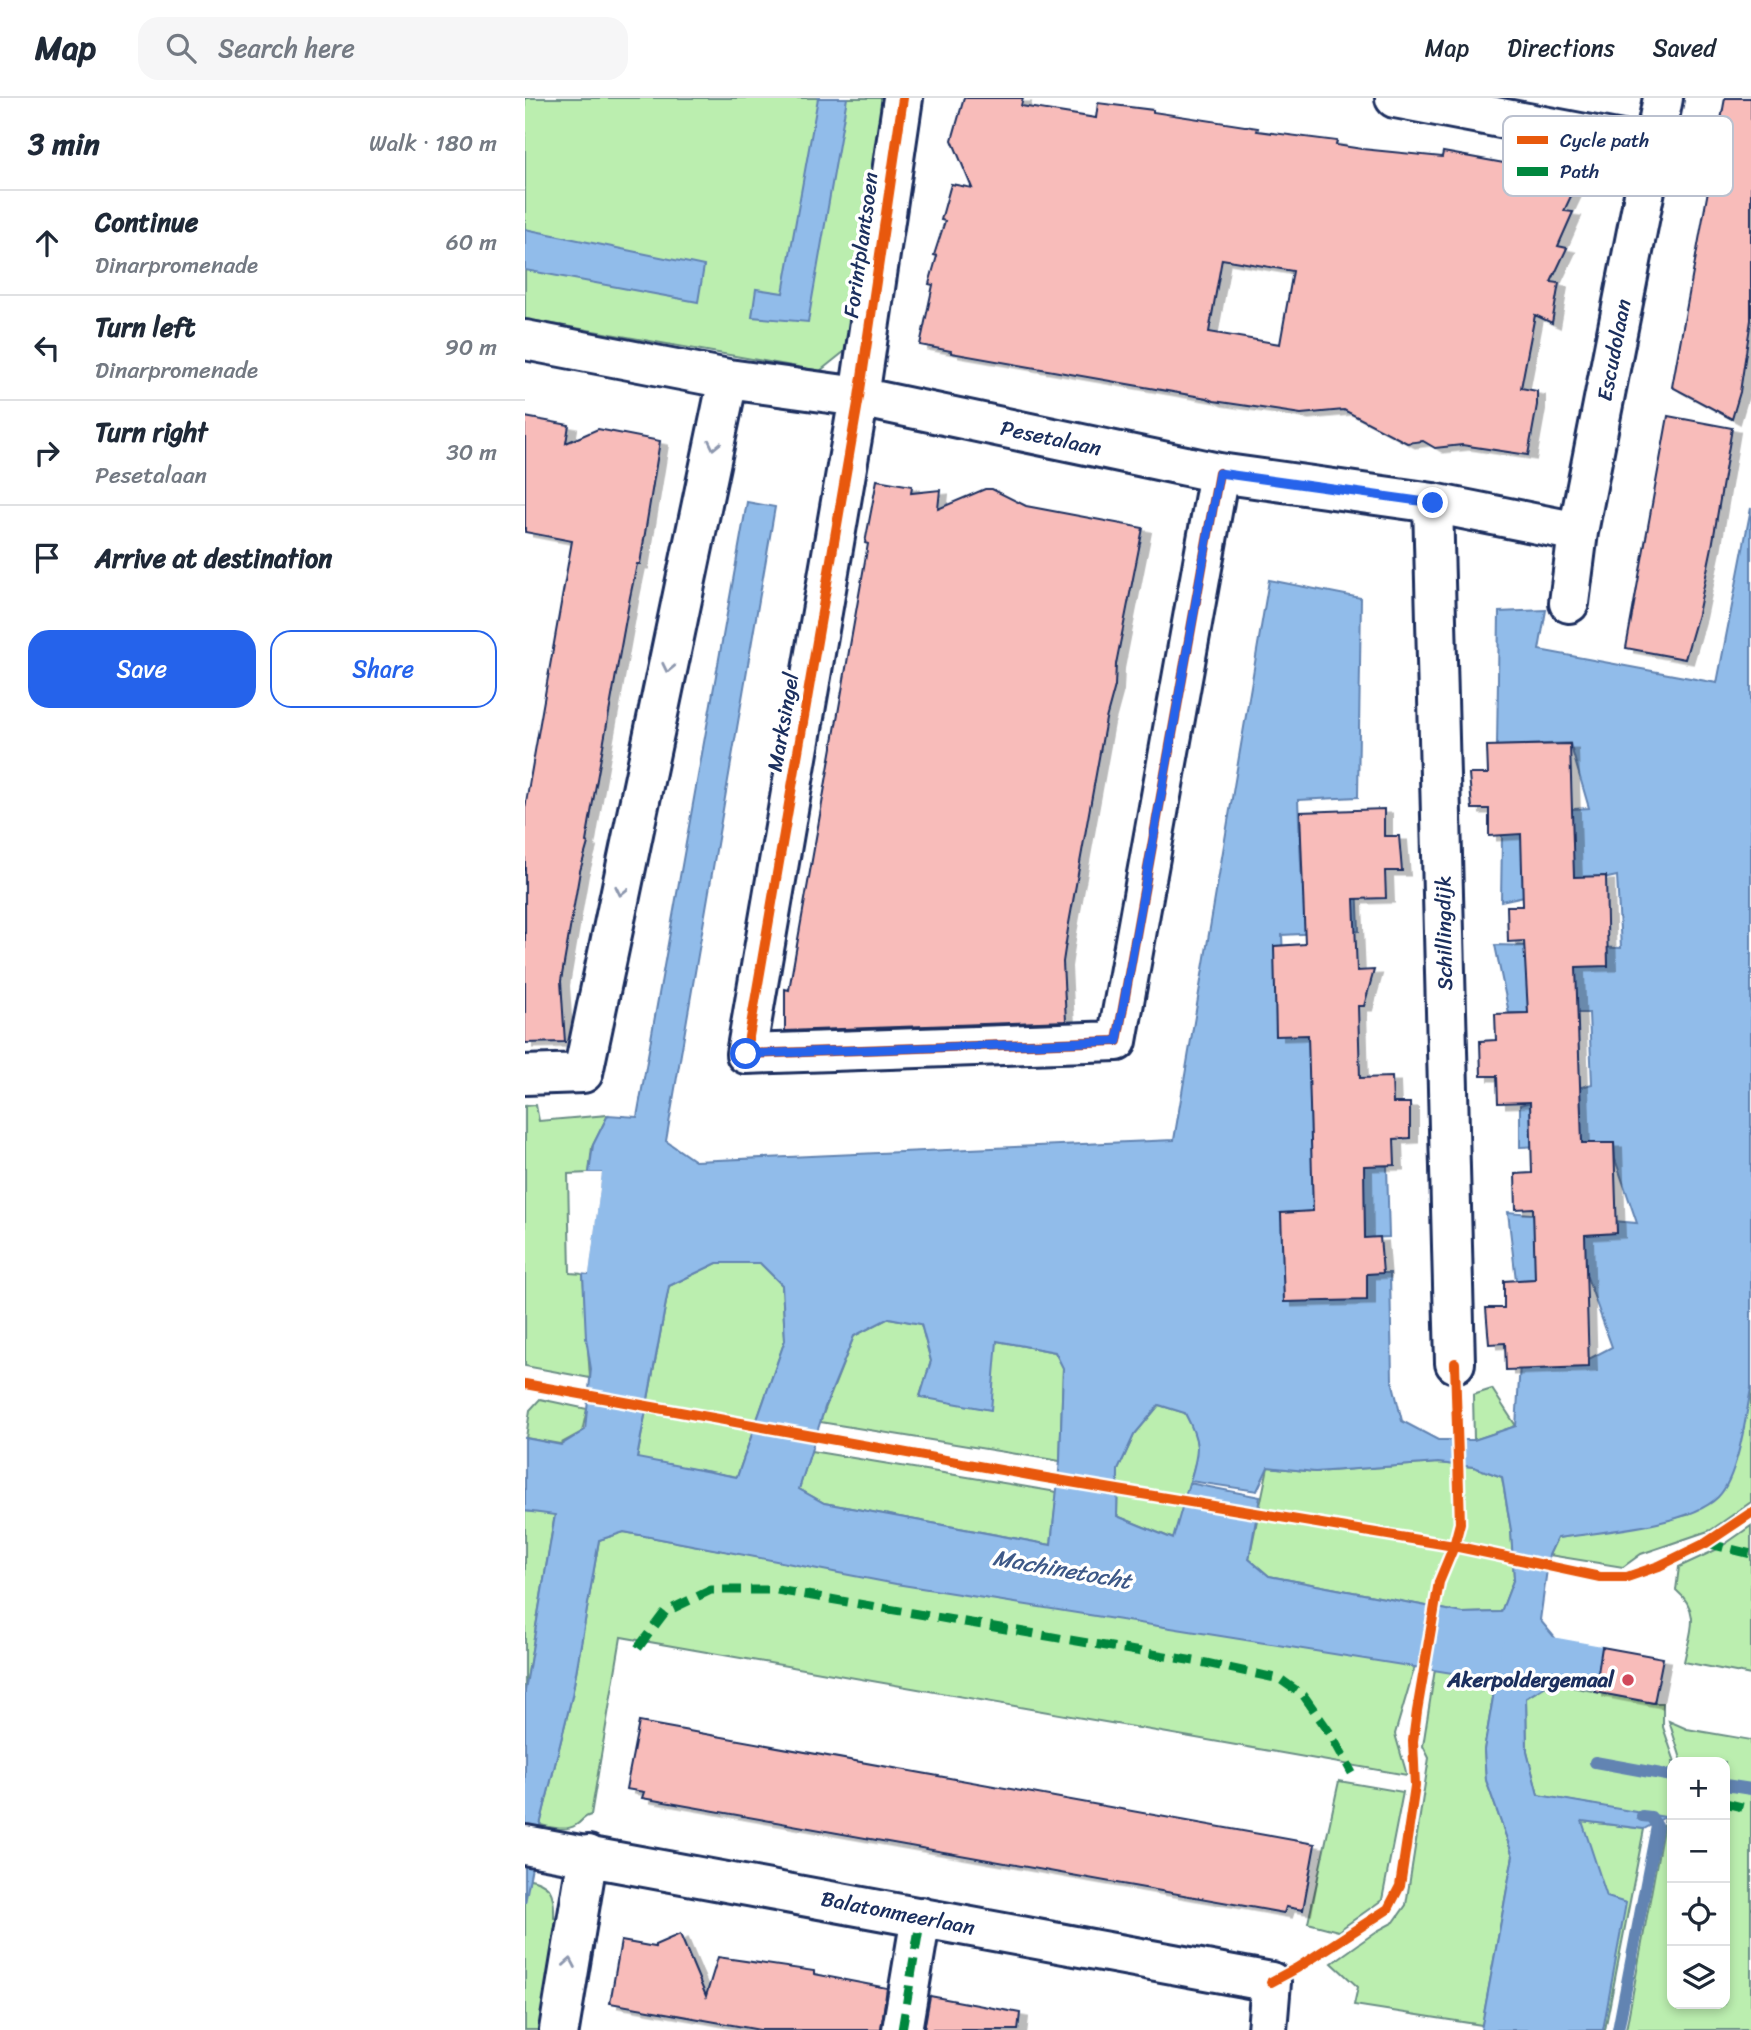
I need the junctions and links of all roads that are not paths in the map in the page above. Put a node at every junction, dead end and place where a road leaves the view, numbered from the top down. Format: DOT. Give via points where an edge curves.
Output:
graph roads {
  1 [pos="903,98"];
  2 [pos="1395,98"];
  3 [pos="1663,98"];
  4 [pos="1660,116"];
  5 [pos="1503,119"];
  6 [pos="1644,196"];
  7 [pos="525,340"];
  8 [pos="728,379"];
  9 [pos="859,397"];
  10 [pos="1219,473"];
  11 [pos="1433,503"];
  12 [pos="1578,532"];
  13 [pos="1569,603"];
  14 [pos="525,1075"];
  15 [pos="1455,1363"];
  16 [pos="538,1847"];
  17 [pos="588,1856"];
  18 [pos="921,1917"];
  19 [pos="559,2030"];
  20 [pos="902,2030"];
  21 [pos="1267,2030"];
  1 -- 9 [label="street, Forintplantsoen"];
  2 -- 5 [label="street"];
  3 -- 4 [label="street, Escudolaan"];
  6 -- 12 [label="street, Escudolaan"];
  7 -- 8 [label="street, Pesetalaan"];
  8 -- 9 [label="street, Pesetalaan"];
  8 -- 14 [label="street, one-way" via="583,1073"];
  9 -- 10 [label="street, Pesetalaan"];
  9 -- 10 [label="street, Marksingel" via="746,1054 1117,1041"];
  10 -- 11 [label="street, Pesetalaan"];
  11 -- 12 [label="street, Pesetalaan"];
  11 -- 15 [label="street, Schillingdijk"];
  12 -- 13 [label="street, Escudolaan"];
  16 -- 17 [label="street, Balatonmeerlaan"];
  17 -- 18 [label="street, Balatonmeerlaan"];
  19 -- 17 [label="street, one-way"];
  18 -- 20 [label="street"];
  18 -- 21 [label="street, Balatonmeerlaan" via="1271,1982"];
}
